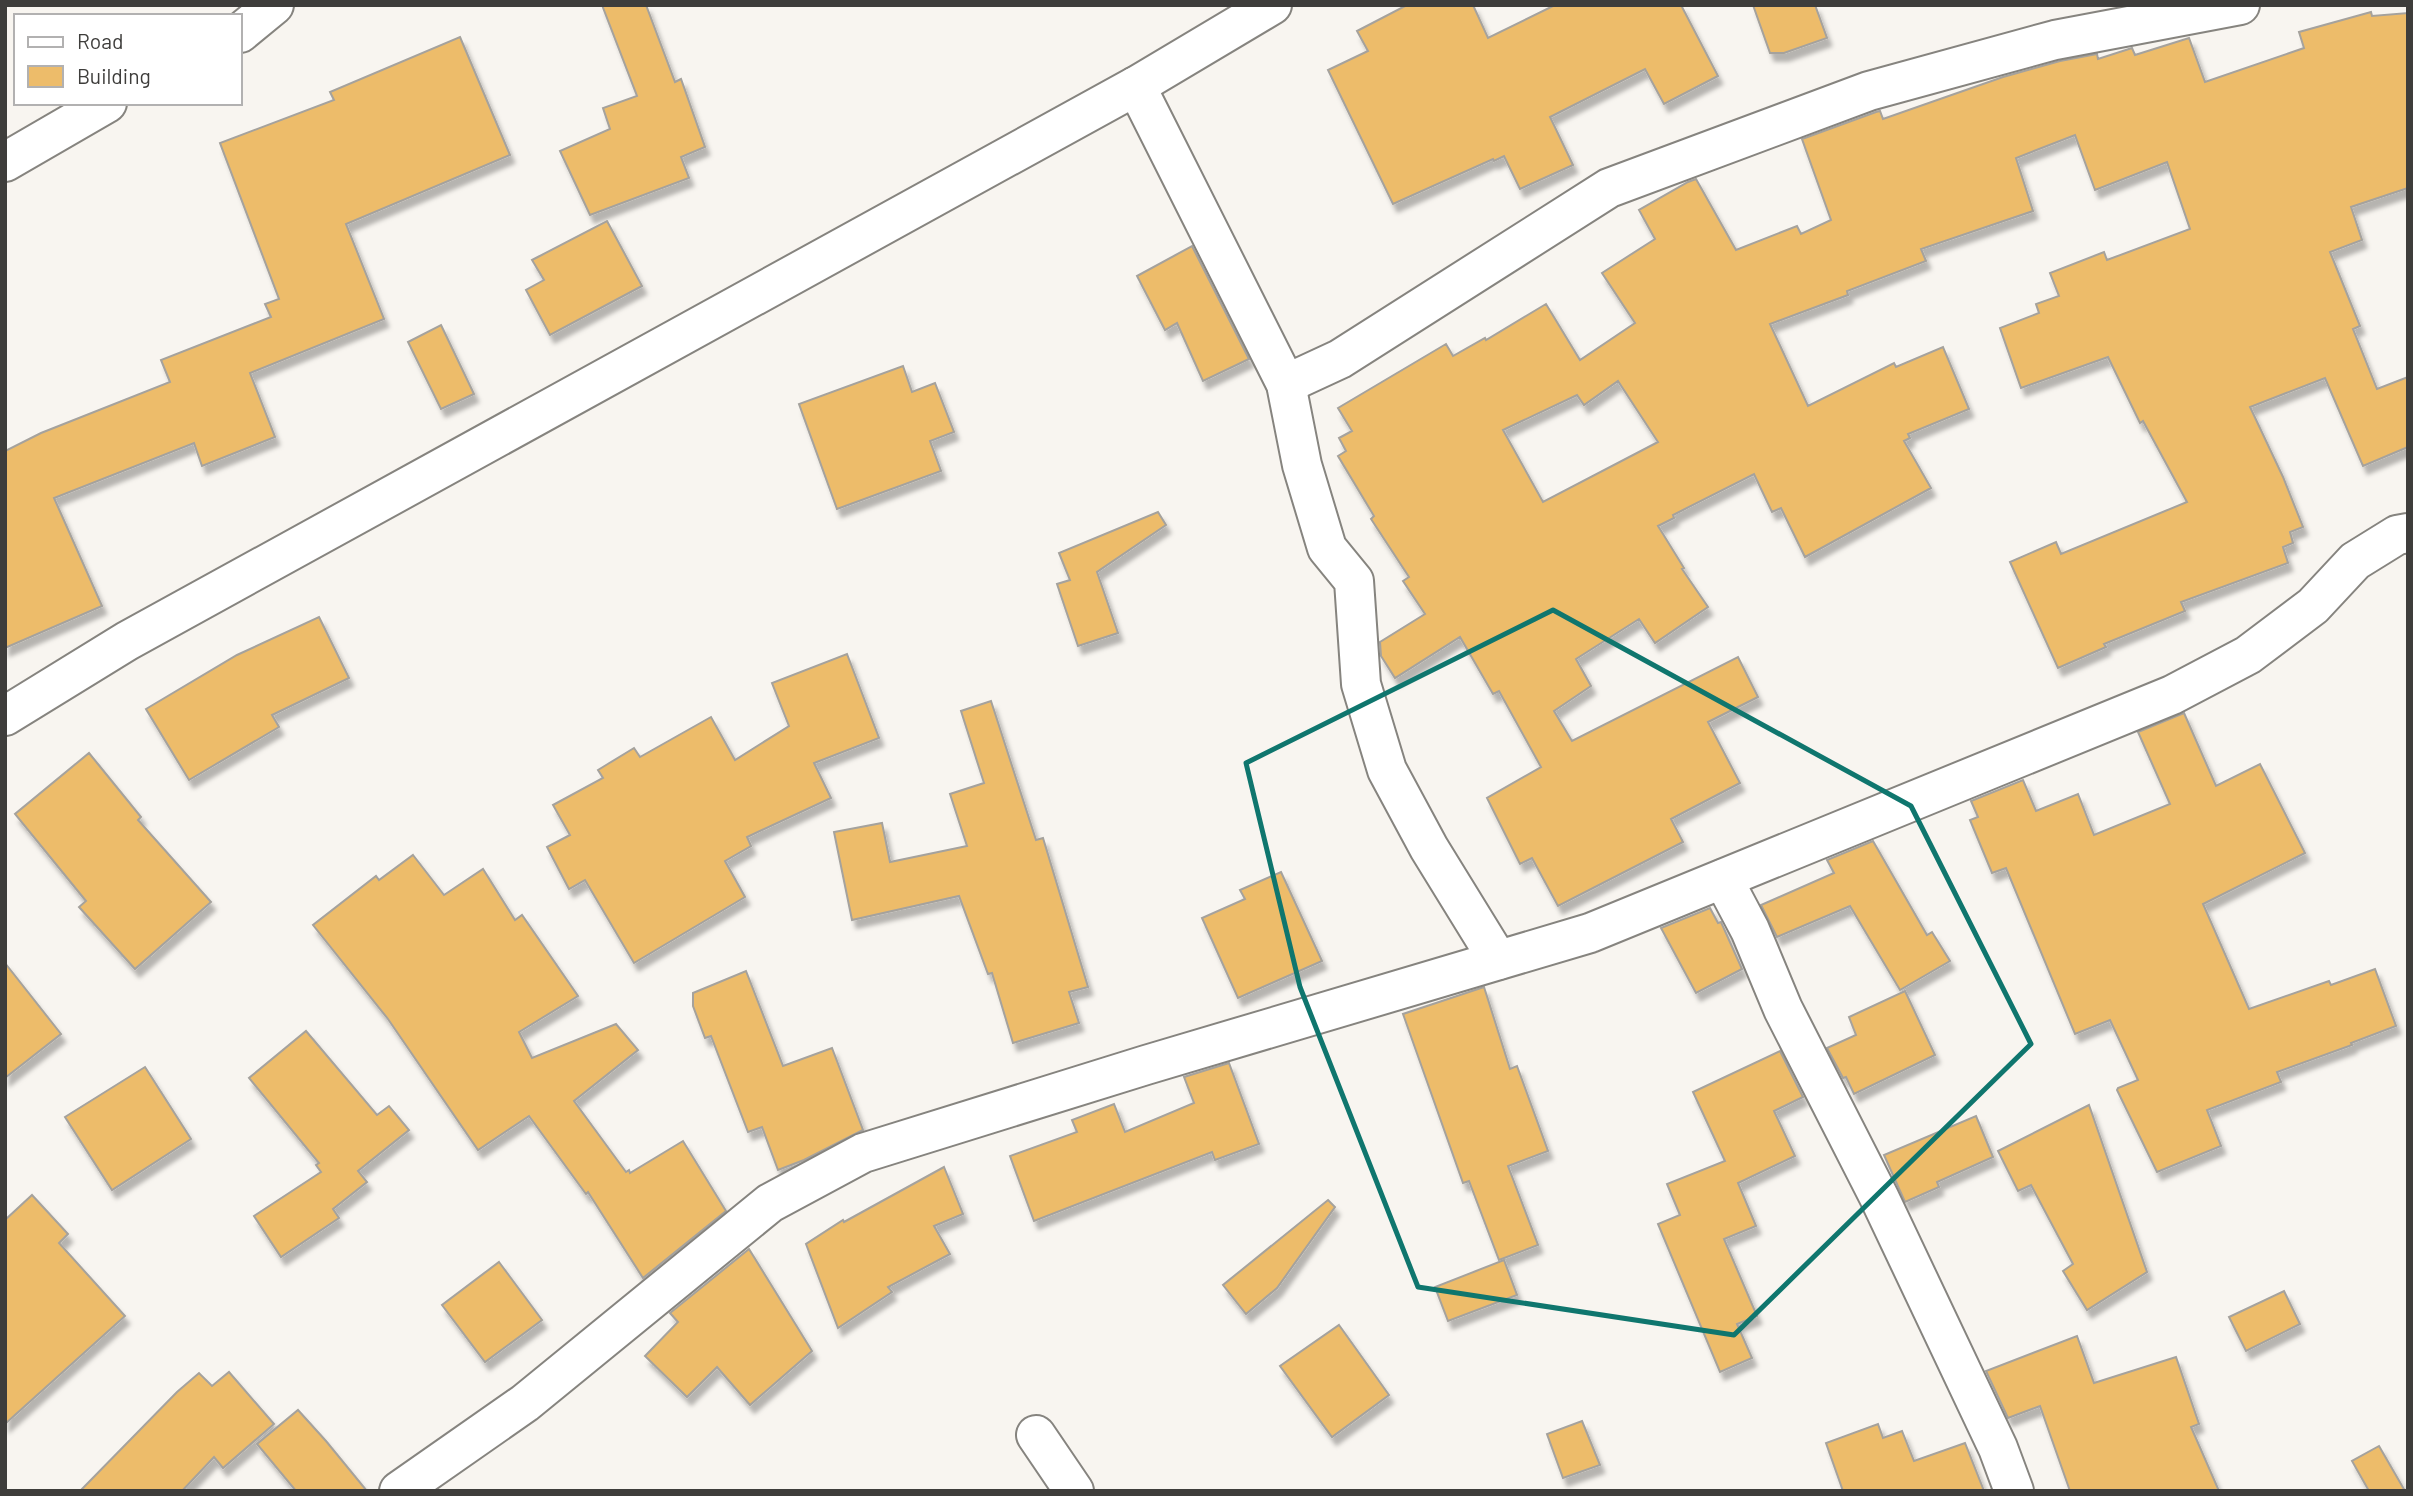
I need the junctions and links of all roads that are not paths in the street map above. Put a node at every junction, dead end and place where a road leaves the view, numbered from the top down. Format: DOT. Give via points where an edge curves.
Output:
graph roads {
  1 [pos="274,5"];
  2 [pos="1272,5"];
  3 [pos="2240,5"];
  4 [pos="242,31"];
  5 [pos="1136,86"];
  6 [pos="104,105"];
  7 [pos="5,162"];
  8 [pos="1340,359"];
  9 [pos="1286,384"];
  10 [pos="2408,533"];
  11 [pos="1327,548"];
  12 [pos="5,716"];
  13 [pos="1723,879"];
  14 [pos="1498,960"];
  15 [pos="1036,1435"];
  16 [pos="399,1491"];
  17 [pos="1074,1491"];
  18 [pos="2014,1491"];
  1 -- 4 [label="street"];
  2 -- 5 [label="street"];
  3 -- 8 [label="street" via="2055,40 1869,91 1609,188"];
  5 -- 9 [label="street"];
  5 -- 12 [label="street" via="127,642"];
  6 -- 7 [label="street"];
  8 -- 9 [label="street"];
  8 -- 11 [label="street" via="1303,405"];
  9 -- 11 [label="street" via="1302,465"];
  10 -- 13 [label="street" via="2355,561 2313,606 2248,655 2172,695"];
  11 -- 14 [label="street" via="1354,581 1361,684 1387,770"];
  13 -- 14 [label="street" via="1590,933"];
  13 -- 18 [label="street" via="1987,1424"];
  14 -- 16 [label="street" via="863,1153 769,1203 525,1403"];
  15 -- 17 [label="street"];
}
